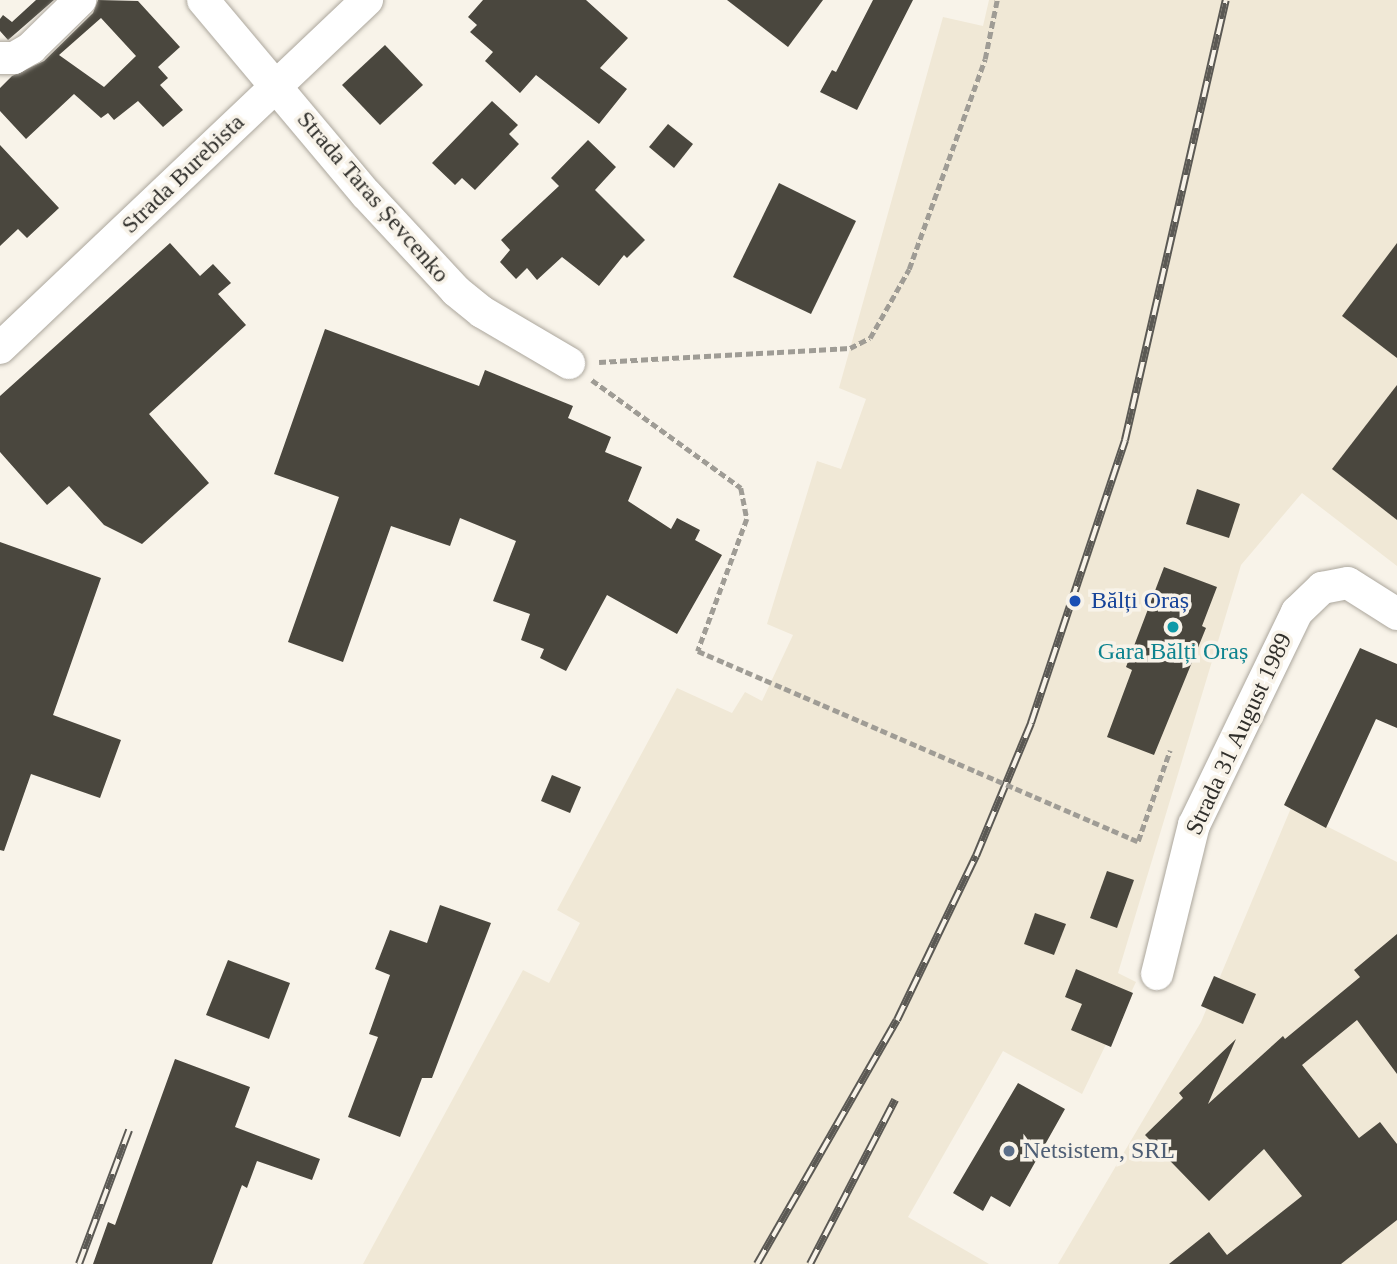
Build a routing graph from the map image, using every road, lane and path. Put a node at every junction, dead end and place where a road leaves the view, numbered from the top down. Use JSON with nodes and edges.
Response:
{"nodes":[{"id":1,"x":80,"y":0,"type":"edge"},
{"id":2,"x":203,"y":0,"type":"edge"},
{"id":3,"x":367,"y":0,"type":"edge"},
{"id":4,"x":997,"y":0,"type":"edge"},
{"id":5,"x":0,"y":58,"type":"edge"},
{"id":6,"x":276,"y":83,"type":"junction"},
{"id":7,"x":0,"y":348,"type":"edge"},
{"id":8,"x":569,"y":363,"type":"junction"},
{"id":9,"x":1397,"y":614,"type":"edge"},
{"id":10,"x":1170,"y":750,"type":"dead end"},
{"id":11,"x":1157,"y":974,"type":"dead end"}],
"edges":[{"from":1,"to":5,"type":"street"},
{"from":2,"to":6,"type":"street","name":"Strada Taras Șevcenko"},
{"from":3,"to":6,"type":"street","name":"Strada Burebista"},
{"from":4,"to":8,"type":"path"},
{"from":6,"to":7,"type":"street","name":"Strada Burebista"},
{"from":6,"to":8,"type":"street","name":"Strada Taras Șevcenko"},
{"from":8,"to":10,"type":"path","bridge":true},
{"from":9,"to":11,"type":"street","name":"Strada 31 August 1989"}]}
